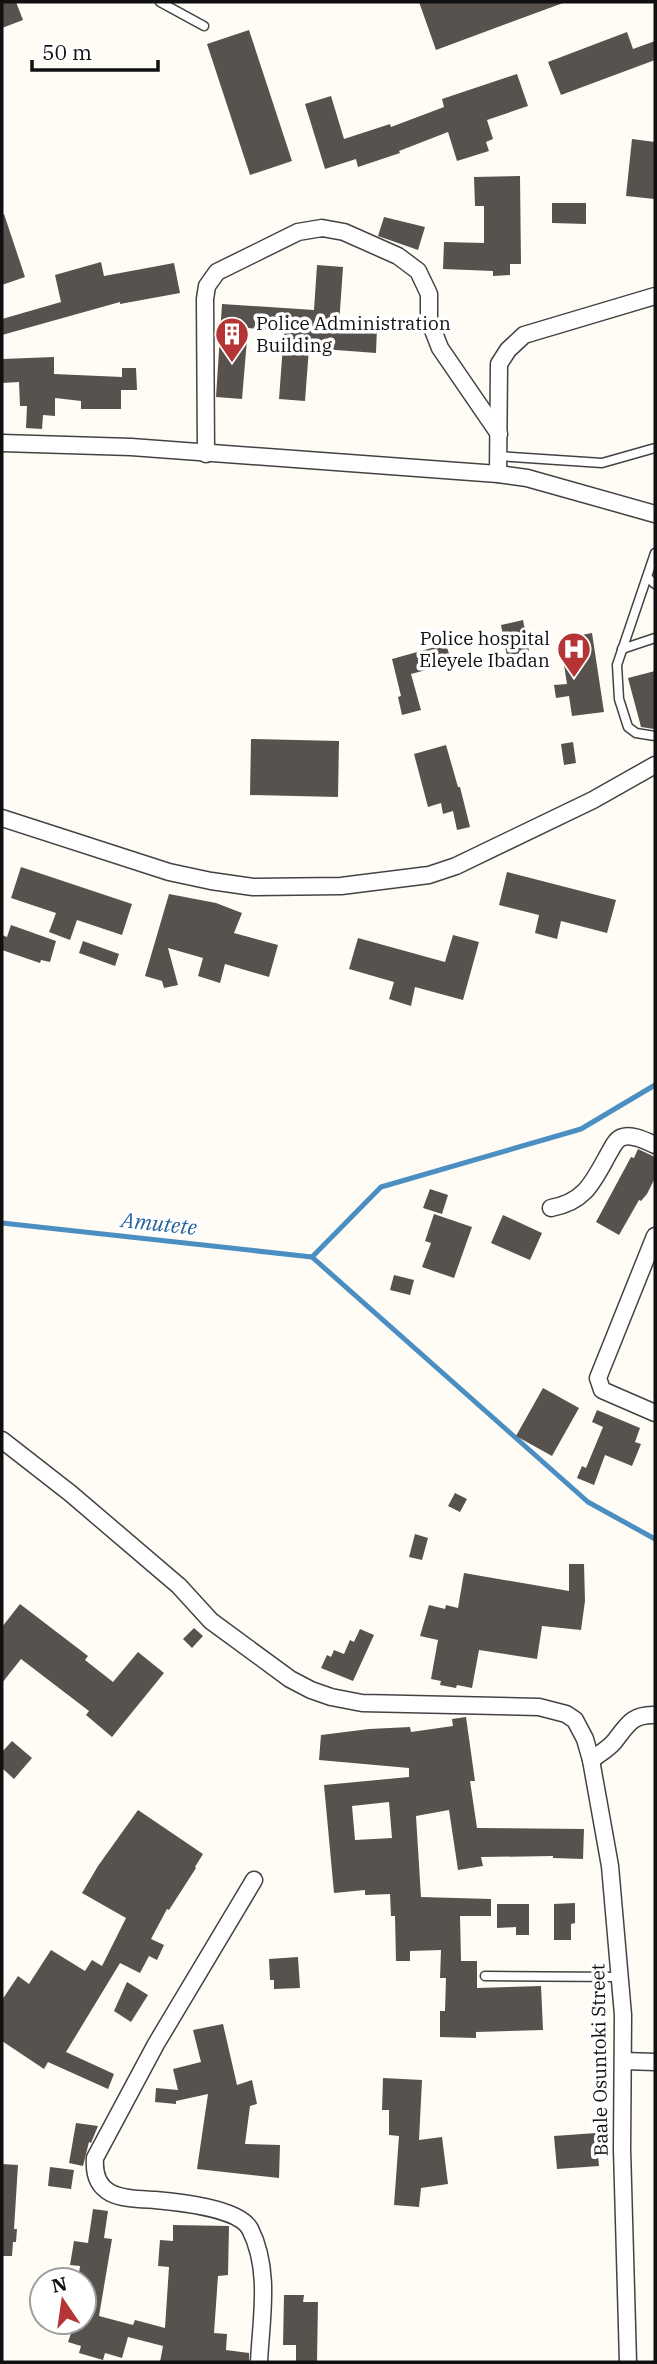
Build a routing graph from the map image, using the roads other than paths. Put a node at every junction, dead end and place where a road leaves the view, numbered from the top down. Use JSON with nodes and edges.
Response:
{"nodes":[{"id":1,"x":160,"y":2,"type":"edge"},
{"id":2,"x":204,"y":26,"type":"dead end"},
{"id":3,"x":655,"y":296,"type":"edge"},
{"id":4,"x":499,"y":434,"type":"junction"},
{"id":5,"x":2,"y":443,"type":"edge"},
{"id":6,"x":655,"y":448,"type":"edge"},
{"id":7,"x":206,"y":454,"type":"junction"},
{"id":8,"x":498,"y":456,"type":"junction"},
{"id":9,"x":498,"y":474,"type":"junction"},
{"id":10,"x":655,"y":514,"type":"edge"},
{"id":11,"x":655,"y":553,"type":"edge"},
{"id":12,"x":647,"y":577,"type":"junction"},
{"id":13,"x":655,"y":584,"type":"edge"},
{"id":14,"x":655,"y":638,"type":"edge"},
{"id":15,"x":622,"y":649,"type":"junction"},
{"id":16,"x":655,"y":736,"type":"edge"},
{"id":17,"x":655,"y":765,"type":"edge"},
{"id":18,"x":2,"y":818,"type":"edge"},
{"id":19,"x":655,"y":1145,"type":"edge"},
{"id":20,"x":551,"y":1208,"type":"dead end"},
{"id":21,"x":655,"y":1236,"type":"edge"},
{"id":22,"x":655,"y":1413,"type":"edge"},
{"id":23,"x":2,"y":1440,"type":"edge"},
{"id":24,"x":655,"y":1715,"type":"edge"},
{"id":25,"x":591,"y":1759,"type":"junction"},
{"id":26,"x":254,"y":1880,"type":"dead end"},
{"id":27,"x":485,"y":1976,"type":"dead end"},
{"id":28,"x":620,"y":1978,"type":"junction"},
{"id":29,"x":624,"y":2060,"type":"junction"},
{"id":30,"x":655,"y":2062,"type":"edge"},
{"id":31,"x":258,"y":2362,"type":"edge"},
{"id":32,"x":628,"y":2362,"type":"edge"}],
"edges":[{"from":1,"to":2,"type":"lane"},
{"from":3,"to":4,"type":"street"},
{"from":4,"to":7,"type":"street"},
{"from":4,"to":8,"type":"street"},
{"from":5,"to":7,"type":"street"},
{"from":6,"to":8,"type":"lane"},
{"from":7,"to":9,"type":"street"},
{"from":8,"to":9,"type":"street"},
{"from":9,"to":10,"type":"street"},
{"from":11,"to":12,"type":"lane"},
{"from":12,"to":13,"type":"lane"},
{"from":12,"to":15,"type":"lane"},
{"from":14,"to":15,"type":"lane"},
{"from":15,"to":16,"type":"lane"},
{"from":17,"to":18,"type":"street"},
{"from":19,"to":20,"type":"street"},
{"from":21,"to":22,"type":"street"},
{"from":23,"to":25,"type":"street","name":"Baale Osuntoki Street"},
{"from":24,"to":25,"type":"street"},
{"from":25,"to":28,"type":"street","name":"Baale Osuntoki Street"},
{"from":26,"to":31,"type":"street"},
{"from":27,"to":28,"type":"lane"},
{"from":28,"to":29,"type":"street","name":"Baale Osuntoki Street"},
{"from":29,"to":30,"type":"street"},
{"from":29,"to":32,"type":"street","name":"Baale Osuntoki Street"}]}
